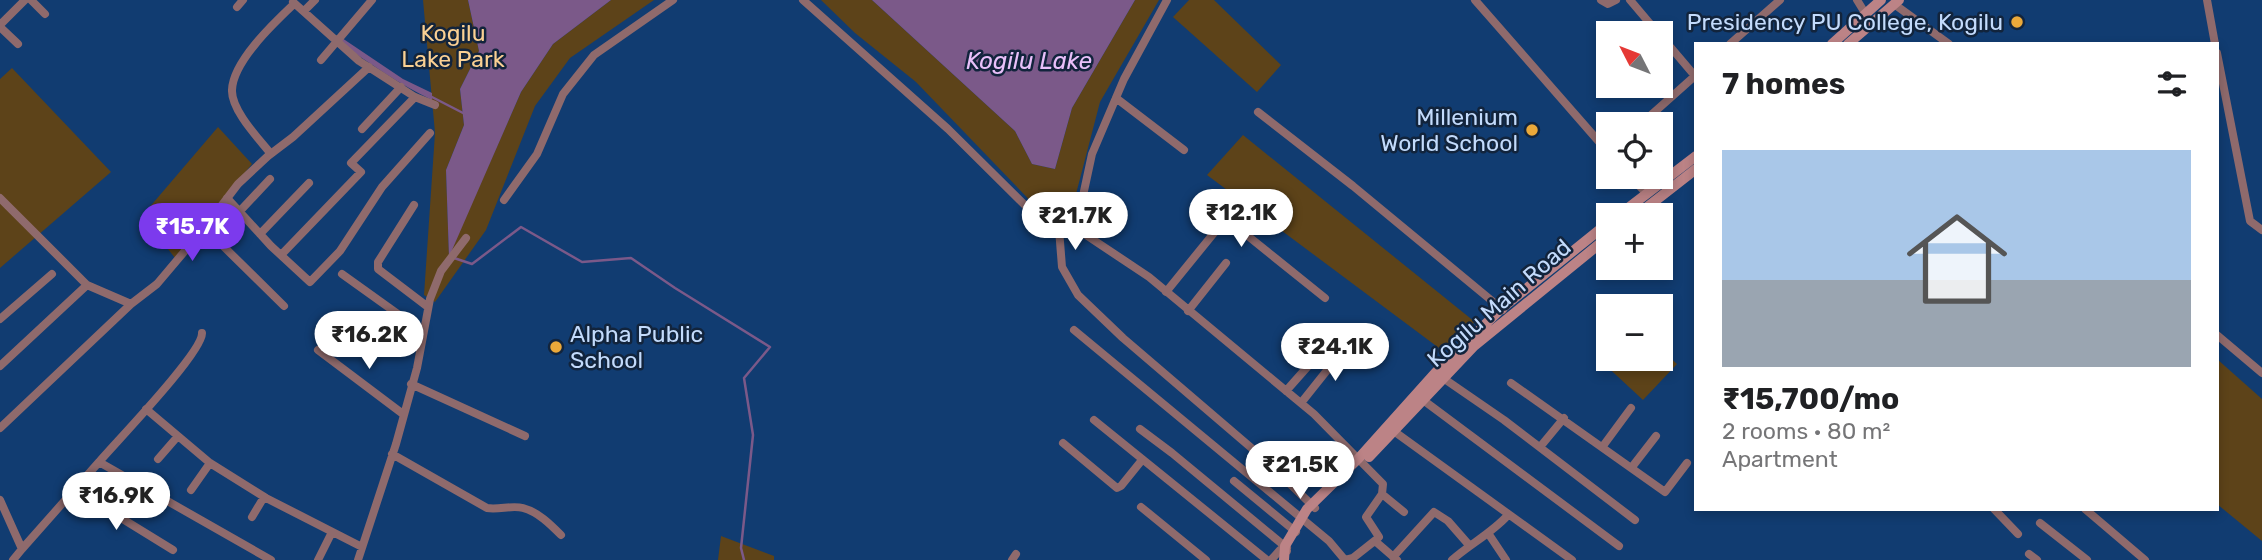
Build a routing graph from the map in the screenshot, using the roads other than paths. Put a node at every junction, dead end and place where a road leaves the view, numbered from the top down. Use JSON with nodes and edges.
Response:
{"nodes":[{"id":1,"x":24,"y":0,"type":"edge"},
{"id":2,"x":31,"y":0,"type":"edge"},
{"id":3,"x":314,"y":0,"type":"edge"},
{"id":4,"x":372,"y":0,"type":"edge"},
{"id":5,"x":673,"y":0,"type":"edge"},
{"id":6,"x":803,"y":0,"type":"edge"},
{"id":7,"x":1167,"y":0,"type":"edge"},
{"id":8,"x":1475,"y":0,"type":"edge"},
{"id":9,"x":1601,"y":0,"type":"edge"},
{"id":10,"x":1616,"y":0,"type":"edge"},
{"id":11,"x":1630,"y":0,"type":"edge"},
{"id":12,"x":1780,"y":0,"type":"edge"},
{"id":13,"x":1857,"y":0,"type":"edge"},
{"id":14,"x":1881,"y":0,"type":"edge"},
{"id":15,"x":2207,"y":0,"type":"edge"},
{"id":16,"x":293,"y":2,"type":"edge"},
{"id":17,"x":1897,"y":2,"type":"edge"},
{"id":18,"x":304,"y":11,"type":"junction"},
{"id":19,"x":1865,"y":13,"type":"junction"},
{"id":20,"x":45,"y":14,"type":"dead end"},
{"id":21,"x":1648,"y":21,"type":"edge"},
{"id":22,"x":0,"y":26,"type":"edge"},
{"id":23,"x":336,"y":41,"type":"junction"},
{"id":24,"x":1732,"y":42,"type":"edge"},
{"id":25,"x":1834,"y":42,"type":"edge"},
{"id":26,"x":1850,"y":42,"type":"edge"},
{"id":27,"x":1947,"y":42,"type":"edge"},
{"id":28,"x":2215,"y":42,"type":"edge"},
{"id":29,"x":18,"y":44,"type":"dead end"},
{"id":30,"x":1673,"y":50,"type":"edge"},
{"id":31,"x":321,"y":60,"type":"dead end"},
{"id":32,"x":2219,"y":63,"type":"edge"},
{"id":33,"x":369,"y":67,"type":"junction"},
{"id":34,"x":1694,"y":74,"type":"edge"},
{"id":35,"x":1694,"y":76,"type":"edge"},
{"id":36,"x":401,"y":87,"type":"junction"},
{"id":37,"x":415,"y":97,"type":"junction"},
{"id":38,"x":1116,"y":98,"type":"junction"},
{"id":39,"x":435,"y":104,"type":"dead end"},
{"id":40,"x":1258,"y":112,"type":"dead end"},
{"id":41,"x":1654,"y":112,"type":"edge"},
{"id":42,"x":362,"y":129,"type":"dead end"},
{"id":43,"x":430,"y":133,"type":"dead end"},
{"id":44,"x":1596,"y":138,"type":"edge"},
{"id":45,"x":1184,"y":150,"type":"dead end"},
{"id":46,"x":271,"y":154,"type":"junction"},
{"id":47,"x":1694,"y":158,"type":"edge"},
{"id":48,"x":1694,"y":171,"type":"edge"},
{"id":49,"x":270,"y":179,"type":"dead end"},
{"id":50,"x":309,"y":183,"type":"dead end"},
{"id":51,"x":1642,"y":189,"type":"edge"},
{"id":52,"x":1647,"y":194,"type":"junction"},
{"id":53,"x":0,"y":198,"type":"edge"},
{"id":54,"x":227,"y":198,"type":"junction"},
{"id":55,"x":504,"y":200,"type":"dead end"},
{"id":56,"x":1635,"y":203,"type":"edge"},
{"id":57,"x":1652,"y":203,"type":"edge"},
{"id":58,"x":414,"y":205,"type":"dead end"},
{"id":59,"x":240,"y":211,"type":"junction"},
{"id":60,"x":206,"y":226,"type":"junction"},
{"id":61,"x":1059,"y":229,"type":"junction"},
{"id":62,"x":2262,"y":230,"type":"edge"},
{"id":63,"x":1080,"y":231,"type":"junction"},
{"id":64,"x":1596,"y":233,"type":"edge"},
{"id":65,"x":260,"y":234,"type":"junction"},
{"id":66,"x":466,"y":238,"type":"dead end"},
{"id":67,"x":1596,"y":247,"type":"edge"},
{"id":68,"x":282,"y":254,"type":"junction"},
{"id":69,"x":1226,"y":263,"type":"dead end"},
{"id":70,"x":52,"y":274,"type":"dead end"},
{"id":71,"x":342,"y":274,"type":"dead end"},
{"id":72,"x":87,"y":285,"type":"junction"},
{"id":73,"x":1166,"y":292,"type":"junction"},
{"id":74,"x":1325,"y":298,"type":"dead end"},
{"id":75,"x":131,"y":304,"type":"junction"},
{"id":76,"x":284,"y":306,"type":"dead end"},
{"id":77,"x":428,"y":307,"type":"junction"},
{"id":78,"x":1501,"y":309,"type":"junction"},
{"id":79,"x":1188,"y":311,"type":"junction"},
{"id":80,"x":1512,"y":315,"type":"junction"},
{"id":81,"x":0,"y":319,"type":"edge"},
{"id":82,"x":1074,"y":330,"type":"dead end"},
{"id":83,"x":423,"y":332,"type":"junction"},
{"id":84,"x":202,"y":333,"type":"dead end"},
{"id":85,"x":2219,"y":337,"type":"edge"},
{"id":86,"x":1348,"y":344,"type":"dead end"},
{"id":87,"x":318,"y":350,"type":"dead end"},
{"id":88,"x":1317,"y":356,"type":"dead end"},
{"id":89,"x":0,"y":366,"type":"edge"},
{"id":90,"x":2262,"y":373,"type":"edge"},
{"id":91,"x":1443,"y":378,"type":"junction"},
{"id":92,"x":1511,"y":383,"type":"dead end"},
{"id":93,"x":411,"y":384,"type":"junction"},
{"id":94,"x":1286,"y":391,"type":"junction"},
{"id":95,"x":1423,"y":400,"type":"junction"},
{"id":96,"x":1301,"y":403,"type":"junction"},
{"id":97,"x":1630,"y":408,"type":"dead end"},
{"id":98,"x":146,"y":409,"type":"junction"},
{"id":99,"x":403,"y":414,"type":"junction"},
{"id":100,"x":1563,"y":418,"type":"junction"},
{"id":101,"x":1094,"y":420,"type":"dead end"},
{"id":102,"x":0,"y":428,"type":"edge"},
{"id":103,"x":1140,"y":429,"type":"dead end"},
{"id":104,"x":1395,"y":432,"type":"junction"},
{"id":105,"x":178,"y":436,"type":"junction"},
{"id":106,"x":525,"y":436,"type":"dead end"},
{"id":107,"x":1656,"y":436,"type":"dead end"},
{"id":108,"x":1063,"y":443,"type":"dead end"},
{"id":109,"x":1602,"y":446,"type":"junction"},
{"id":110,"x":1540,"y":447,"type":"junction"},
{"id":111,"x":392,"y":454,"type":"junction"},
{"id":112,"x":158,"y":459,"type":"dead end"},
{"id":113,"x":1142,"y":460,"type":"junction"},
{"id":114,"x":99,"y":461,"type":"junction"},
{"id":115,"x":1360,"y":461,"type":"junction"},
{"id":116,"x":211,"y":463,"type":"junction"},
{"id":117,"x":1687,"y":463,"type":"dead end"},
{"id":118,"x":1632,"y":467,"type":"junction"},
{"id":119,"x":1234,"y":481,"type":"dead end"},
{"id":120,"x":74,"y":489,"type":"junction"},
{"id":121,"x":191,"y":490,"type":"dead end"},
{"id":122,"x":1382,"y":494,"type":"junction"},
{"id":123,"x":264,"y":497,"type":"junction"},
{"id":124,"x":0,"y":500,"type":"edge"},
{"id":125,"x":1314,"y":506,"type":"junction"},
{"id":126,"x":1141,"y":507,"type":"dead end"},
{"id":127,"x":1996,"y":511,"type":"edge"},
{"id":128,"x":2087,"y":511,"type":"edge"},
{"id":129,"x":1404,"y":512,"type":"dead end"},
{"id":130,"x":6,"y":513,"type":"junction"},
{"id":131,"x":1508,"y":515,"type":"junction"},
{"id":132,"x":252,"y":517,"type":"dead end"},
{"id":133,"x":1303,"y":519,"type":"junction"},
{"id":134,"x":0,"y":520,"type":"edge"},
{"id":135,"x":1635,"y":520,"type":"dead end"},
{"id":136,"x":2040,"y":523,"type":"dead end"},
{"id":137,"x":1294,"y":531,"type":"junction"},
{"id":138,"x":332,"y":532,"type":"junction"},
{"id":139,"x":1488,"y":533,"type":"junction"},
{"id":140,"x":2018,"y":534,"type":"dead end"},
{"id":141,"x":561,"y":535,"type":"dead end"},
{"id":142,"x":1375,"y":541,"type":"junction"},
{"id":143,"x":1469,"y":545,"type":"junction"},
{"id":144,"x":1619,"y":546,"type":"dead end"},
{"id":145,"x":362,"y":547,"type":"junction"},
{"id":146,"x":22,"y":549,"type":"junction"},
{"id":147,"x":173,"y":550,"type":"dead end"},
{"id":148,"x":1285,"y":552,"type":"edge"},
{"id":149,"x":2029,"y":554,"type":"dead end"},
{"id":150,"x":1395,"y":558,"type":"edge"},
{"id":151,"x":13,"y":560,"type":"edge"},
{"id":152,"x":271,"y":560,"type":"edge"},
{"id":153,"x":318,"y":560,"type":"edge"},
{"id":154,"x":358,"y":560,"type":"edge"},
{"id":155,"x":1206,"y":560,"type":"edge"},
{"id":156,"x":1269,"y":560,"type":"edge"},
{"id":157,"x":1452,"y":560,"type":"edge"},
{"id":158,"x":1506,"y":560,"type":"edge"},
{"id":159,"x":1572,"y":560,"type":"edge"},
{"id":160,"x":2037,"y":560,"type":"edge"},
{"id":161,"x":2087,"y":560,"type":"edge"},
{"id":162,"x":2145,"y":560,"type":"edge"}],
"edges":[{"from":1,"to":22,"type":"street"},
{"from":2,"to":20,"type":"street"},
{"from":3,"to":18,"type":"street"},
{"from":4,"to":23,"type":"street"},
{"from":5,"to":55,"type":"street"},
{"from":6,"to":61,"type":"street"},
{"from":7,"to":38,"type":"street"},
{"from":8,"to":44,"type":"street"},
{"from":9,"to":10,"type":"street"},
{"from":11,"to":21,"type":"street"},
{"from":12,"to":24,"type":"street"},
{"from":13,"to":19,"type":"street"},
{"from":14,"to":19,"type":"main road"},
{"from":15,"to":28,"type":"street"},
{"from":16,"to":18,"type":"street"},
{"from":16,"to":46,"type":"street"},
{"from":17,"to":26,"type":"main road"},
{"from":17,"to":27,"type":"street"},
{"from":18,"to":23,"type":"street"},
{"from":19,"to":25,"type":"main road"},
{"from":22,"to":29,"type":"street"},
{"from":23,"to":31,"type":"street"},
{"from":23,"to":33,"type":"street"},
{"from":30,"to":34,"type":"street"},
{"from":32,"to":62,"type":"street"},
{"from":33,"to":36,"type":"street"},
{"from":33,"to":46,"type":"street"},
{"from":35,"to":41,"type":"street"},
{"from":36,"to":37,"type":"street"},
{"from":36,"to":42,"type":"street"},
{"from":37,"to":39,"type":"street"},
{"from":37,"to":68,"type":"street"},
{"from":38,"to":45,"type":"street"},
{"from":38,"to":63,"type":"street"},
{"from":40,"to":78,"type":"street"},
{"from":43,"to":68,"type":"street"},
{"from":46,"to":54,"type":"street"},
{"from":47,"to":52,"type":"main road"},
{"from":48,"to":57,"type":"main road"},
{"from":49,"to":59,"type":"street"},
{"from":50,"to":65,"type":"street"},
{"from":51,"to":52,"type":"street"},
{"from":52,"to":56,"type":"main road"},
{"from":53,"to":72,"type":"street"},
{"from":54,"to":59,"type":"street"},
{"from":54,"to":60,"type":"street"},
{"from":58,"to":77,"type":"street"},
{"from":59,"to":65,"type":"street"},
{"from":60,"to":75,"type":"street"},
{"from":60,"to":76,"type":"street"},
{"from":61,"to":63,"type":"street"},
{"from":61,"to":125,"type":"street"},
{"from":63,"to":73,"type":"street"},
{"from":64,"to":78,"type":"main road","name":"Kogilu Main Road"},
{"from":65,"to":68,"type":"street"},
{"from":66,"to":77,"type":"street"},
{"from":67,"to":80,"type":"main road","name":"Kogilu Main Road"},
{"from":69,"to":79,"type":"street"},
{"from":70,"to":81,"type":"street"},
{"from":71,"to":83,"type":"street"},
{"from":72,"to":75,"type":"street"},
{"from":72,"to":89,"type":"street"},
{"from":73,"to":74,"type":"street"},
{"from":73,"to":79,"type":"street"},
{"from":75,"to":102,"type":"street"},
{"from":77,"to":83,"type":"street"},
{"from":78,"to":80,"type":"street"},
{"from":78,"to":115,"type":"main road","name":"Kogilu Main Road"},
{"from":79,"to":94,"type":"street"},
{"from":80,"to":91,"type":"main road","name":"Kogilu Main Road"},
{"from":82,"to":133,"type":"street"},
{"from":83,"to":93,"type":"street"},
{"from":84,"to":98,"type":"street"},
{"from":85,"to":90,"type":"street"},
{"from":86,"to":96,"type":"street"},
{"from":87,"to":99,"type":"street"},
{"from":88,"to":94,"type":"street"},
{"from":91,"to":95,"type":"main road","name":"Kogilu Main Road"},
{"from":91,"to":110,"type":"street"},
{"from":92,"to":100,"type":"street"},
{"from":93,"to":99,"type":"street"},
{"from":93,"to":106,"type":"street"},
{"from":94,"to":96,"type":"street"},
{"from":95,"to":104,"type":"main road","name":"Kogilu Main Road"},
{"from":95,"to":144,"type":"street"},
{"from":96,"to":115,"type":"street"},
{"from":97,"to":109,"type":"street"},
{"from":98,"to":105,"type":"street"},
{"from":98,"to":114,"type":"street"},
{"from":99,"to":111,"type":"street"},
{"from":100,"to":109,"type":"street"},
{"from":100,"to":110,"type":"street"},
{"from":101,"to":113,"type":"street"},
{"from":103,"to":148,"type":"street"},
{"from":104,"to":115,"type":"main road","name":"Kogilu Main Road"},
{"from":104,"to":131,"type":"street"},
{"from":105,"to":112,"type":"street"},
{"from":105,"to":116,"type":"street"},
{"from":107,"to":118,"type":"street"},
{"from":108,"to":113,"type":"street"},
{"from":109,"to":118,"type":"street"},
{"from":110,"to":135,"type":"street"},
{"from":111,"to":141,"type":"street"},
{"from":111,"to":145,"type":"street"},
{"from":113,"to":156,"type":"street"},
{"from":114,"to":120,"type":"street"},
{"from":114,"to":152,"type":"street"},
{"from":115,"to":122,"type":"street"},
{"from":115,"to":125,"type":"main road","name":"Kogilu Main Road"},
{"from":116,"to":121,"type":"street"},
{"from":116,"to":123,"type":"street"},
{"from":117,"to":118,"type":"street"},
{"from":119,"to":137,"type":"street"},
{"from":120,"to":146,"type":"street"},
{"from":120,"to":147,"type":"street"},
{"from":122,"to":129,"type":"street"},
{"from":122,"to":142,"type":"street"},
{"from":123,"to":132,"type":"street"},
{"from":123,"to":138,"type":"street"},
{"from":124,"to":130,"type":"street"},
{"from":125,"to":133,"type":"main road","name":"Kogilu Main Road"},
{"from":126,"to":155,"type":"street"},
{"from":127,"to":140,"type":"street"},
{"from":128,"to":162,"type":"street"},
{"from":130,"to":134,"type":"street"},
{"from":130,"to":146,"type":"street"},
{"from":131,"to":139,"type":"street"},
{"from":131,"to":159,"type":"street"},
{"from":133,"to":137,"type":"main road","name":"Kogilu Main Road"},
{"from":133,"to":142,"type":"street"},
{"from":136,"to":161,"type":"street"},
{"from":137,"to":148,"type":"main road","name":"Kogilu Main Road"},
{"from":138,"to":145,"type":"street"},
{"from":138,"to":153,"type":"street"},
{"from":139,"to":143,"type":"street"},
{"from":139,"to":158,"type":"street"},
{"from":142,"to":150,"type":"street"},
{"from":143,"to":150,"type":"street"},
{"from":143,"to":157,"type":"street"},
{"from":145,"to":154,"type":"street"},
{"from":146,"to":151,"type":"street"},
{"from":148,"to":156,"type":"street"},
{"from":149,"to":160,"type":"street"}]}
